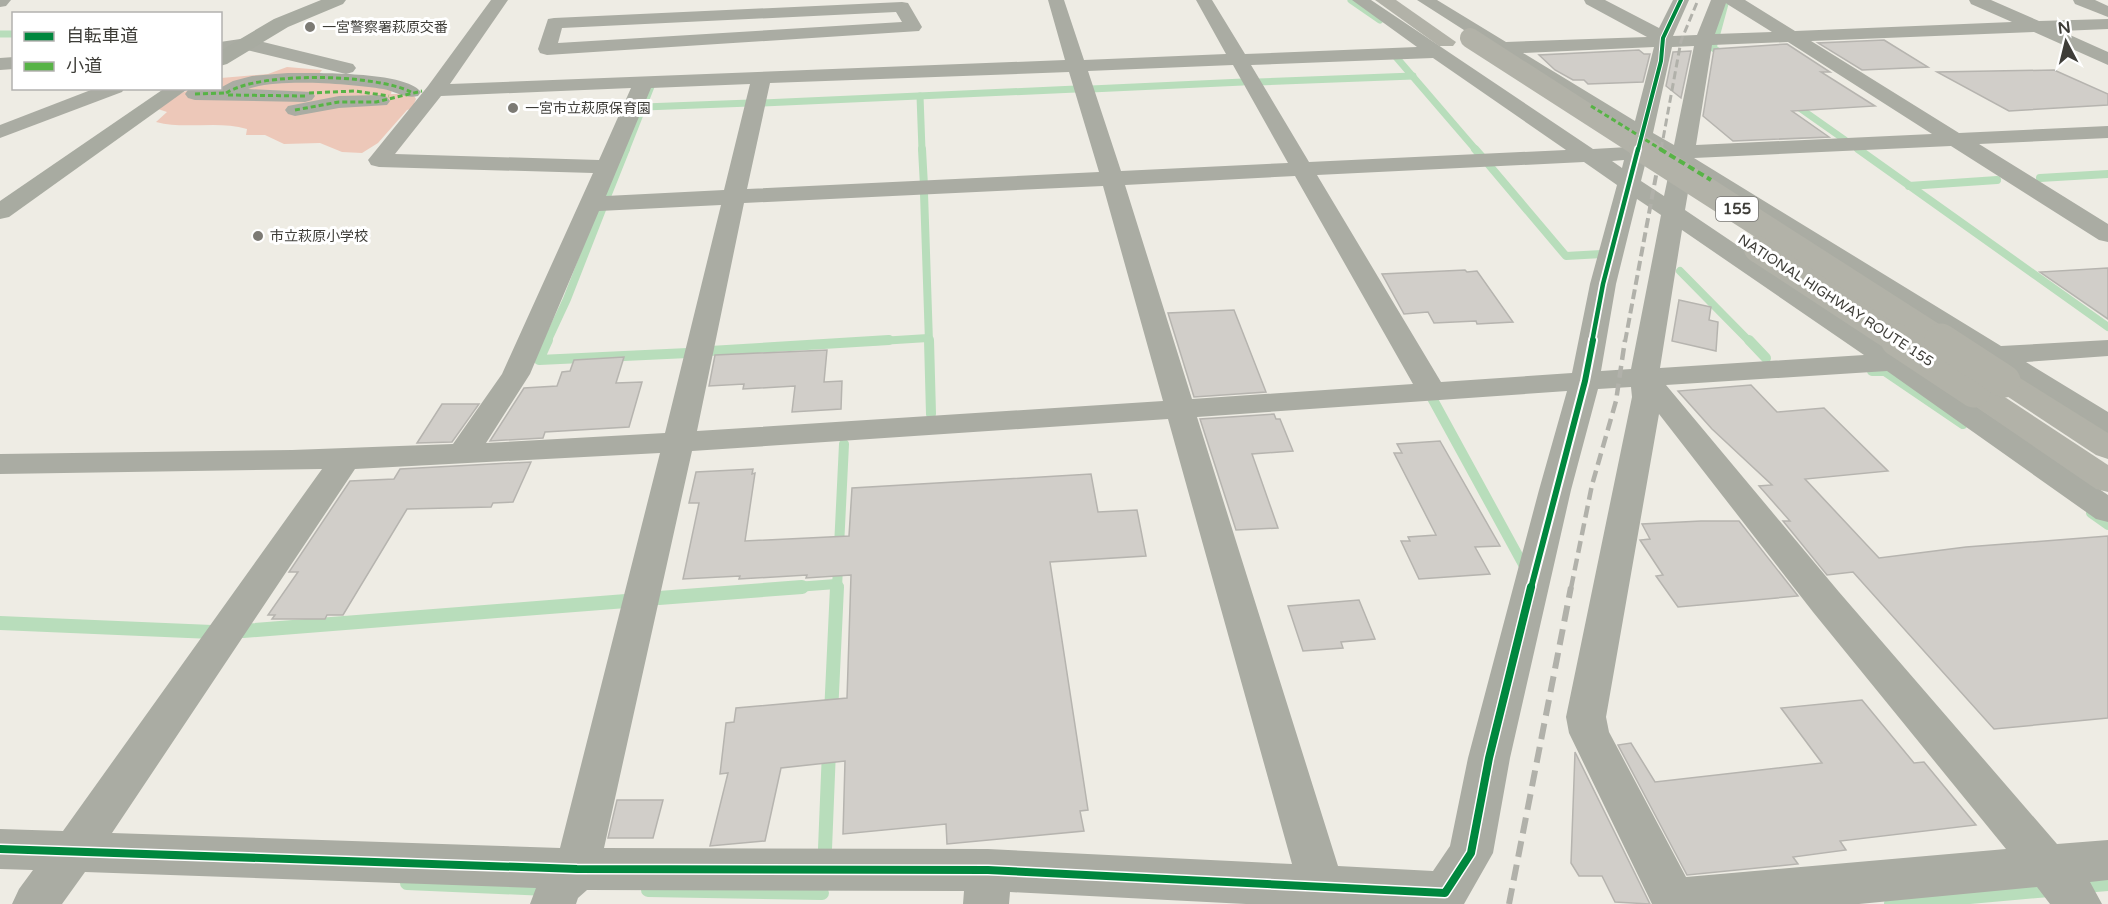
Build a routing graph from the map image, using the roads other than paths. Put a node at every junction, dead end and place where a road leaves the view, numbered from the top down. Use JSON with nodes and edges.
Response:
{"nodes":[{"id":1,"x":337,"y":0,"type":"edge"},
{"id":2,"x":500,"y":0,"type":"edge"},
{"id":3,"x":1056,"y":0,"type":"edge"},
{"id":4,"x":1204,"y":0,"type":"edge"},
{"id":5,"x":1360,"y":0,"type":"edge"},
{"id":6,"x":1384,"y":0,"type":"edge"},
{"id":7,"x":1409,"y":0,"type":"edge"},
{"id":8,"x":1425,"y":0,"type":"edge"},
{"id":9,"x":1592,"y":0,"type":"edge"},
{"id":10,"x":1680,"y":0,"type":"edge"},
{"id":11,"x":1719,"y":0,"type":"edge"},
{"id":12,"x":1733,"y":0,"type":"edge"},
{"id":13,"x":1977,"y":0,"type":"edge"},
{"id":14,"x":2081,"y":0,"type":"edge"},
{"id":15,"x":730,"y":8,"type":"edge"},
{"id":16,"x":2108,"y":12,"type":"edge"},
{"id":17,"x":2108,"y":24,"type":"edge"},
{"id":18,"x":2036,"y":27,"type":"junction"},
{"id":19,"x":244,"y":35,"type":"junction"},
{"id":20,"x":1791,"y":36,"type":"junction"},
{"id":21,"x":723,"y":39,"type":"junction"},
{"id":22,"x":1664,"y":40,"type":"junction"},
{"id":23,"x":1704,"y":40,"type":"junction"},
{"id":24,"x":1450,"y":44,"type":"junction"},
{"id":25,"x":222,"y":47,"type":"edge"},
{"id":26,"x":1503,"y":48,"type":"junction"},
{"id":27,"x":222,"y":58,"type":"edge"},
{"id":28,"x":1238,"y":59,"type":"junction"},
{"id":29,"x":2108,"y":59,"type":"edge"},
{"id":30,"x":1077,"y":65,"type":"junction"},
{"id":31,"x":761,"y":78,"type":"junction"},
{"id":32,"x":711,"y":79,"type":"junction"},
{"id":33,"x":324,"y":80,"type":"junction"},
{"id":34,"x":644,"y":82,"type":"junction"},
{"id":35,"x":110,"y":90,"type":"edge"},
{"id":36,"x":187,"y":91,"type":"edge"},
{"id":37,"x":421,"y":91,"type":"junction"},
{"id":38,"x":226,"y":93,"type":"junction"},
{"id":39,"x":299,"y":104,"type":"junction"},
{"id":40,"x":0,"y":132,"type":"edge"},
{"id":41,"x":2108,"y":132,"type":"edge"},
{"id":42,"x":1955,"y":139,"type":"junction"},
{"id":43,"x":1590,"y":155,"type":"junction"},
{"id":44,"x":1682,"y":155,"type":"junction"},
{"id":45,"x":1635,"y":156,"type":"junction"},
{"id":46,"x":607,"y":167,"type":"junction"},
{"id":47,"x":1302,"y":170,"type":"junction"},
{"id":48,"x":1112,"y":179,"type":"junction"},
{"id":49,"x":734,"y":198,"type":"junction"},
{"id":50,"x":590,"y":204,"type":"junction"},
{"id":51,"x":0,"y":212,"type":"edge"},
{"id":52,"x":1673,"y":212,"type":"junction"},
{"id":53,"x":2108,"y":235,"type":"edge"},
{"id":54,"x":2108,"y":348,"type":"edge"},
{"id":55,"x":1893,"y":362,"type":"junction"},
{"id":56,"x":2000,"y":368,"type":"junction"},
{"id":57,"x":1644,"y":376,"type":"junction"},
{"id":58,"x":1585,"y":381,"type":"junction"},
{"id":59,"x":1431,"y":390,"type":"junction"},
{"id":60,"x":1178,"y":409,"type":"junction"},
{"id":61,"x":2108,"y":425,"type":"edge"},
{"id":62,"x":680,"y":441,"type":"junction"},
{"id":63,"x":2108,"y":448,"type":"edge"},
{"id":64,"x":463,"y":454,"type":"junction"},
{"id":65,"x":347,"y":457,"type":"junction"},
{"id":66,"x":0,"y":464,"type":"edge"},
{"id":67,"x":2108,"y":481,"type":"edge"},
{"id":68,"x":2108,"y":511,"type":"edge"},
{"id":69,"x":0,"y":849,"type":"edge"},
{"id":70,"x":75,"y":850,"type":"junction"},
{"id":71,"x":2108,"y":860,"type":"edge"},
{"id":72,"x":2048,"y":866,"type":"junction"},
{"id":73,"x":1321,"y":886,"type":"junction"},
{"id":74,"x":565,"y":887,"type":"edge"},
{"id":75,"x":987,"y":887,"type":"edge"},
{"id":76,"x":1377,"y":896,"type":"edge"},
{"id":77,"x":34,"y":904,"type":"edge"},
{"id":78,"x":2079,"y":904,"type":"edge"}],
"edges":[{"from":1,"to":19,"type":"main road"},
{"from":2,"to":37,"type":"street"},
{"from":3,"to":30,"type":"street"},
{"from":4,"to":28,"type":"street"},
{"from":5,"to":24,"type":"street"},
{"from":6,"to":24,"type":"highway","name":"NATIONAL HIGHWAY ROUTE 155","number":"155"},
{"from":7,"to":24,"type":"highway","name":"NATIONAL HIGHWAY ROUTE 155","number":"155"},
{"from":8,"to":26,"type":"street"},
{"from":9,"to":22,"type":"street"},
{"from":10,"to":22,"type":"street"},
{"from":11,"to":23,"type":"street"},
{"from":12,"to":20,"type":"street"},
{"from":13,"to":18,"type":"street"},
{"from":14,"to":16,"type":"street"},
{"from":15,"to":21,"type":"street"},
{"from":15,"to":21,"type":"street"},
{"from":15,"to":21,"type":"street"},
{"from":17,"to":18,"type":"street"},
{"from":18,"to":20,"type":"street"},
{"from":18,"to":29,"type":"street"},
{"from":19,"to":25,"type":"street"},
{"from":19,"to":27,"type":"main road"},
{"from":19,"to":37,"type":"street"},
{"from":20,"to":23,"type":"street"},
{"from":20,"to":42,"type":"street"},
{"from":21,"to":32,"type":"street"},
{"from":22,"to":23,"type":"street"},
{"from":22,"to":26,"type":"street"},
{"from":22,"to":45,"type":"street"},
{"from":23,"to":44,"type":"street"},
{"from":24,"to":28,"type":"street"},
{"from":24,"to":43,"type":"street"},
{"from":24,"to":56,"type":"highway","name":"NATIONAL HIGHWAY ROUTE 155","number":"155","bridge":true},
{"from":24,"to":67,"type":"highway","name":"NATIONAL HIGHWAY ROUTE 155","number":"155","bridge":true},
{"from":26,"to":45,"type":"street"},
{"from":28,"to":30,"type":"street"},
{"from":28,"to":47,"type":"street"},
{"from":30,"to":31,"type":"street"},
{"from":30,"to":48,"type":"street"},
{"from":31,"to":32,"type":"street"},
{"from":31,"to":49,"type":"street"},
{"from":32,"to":34,"type":"street"},
{"from":33,"to":37,"type":"street"},
{"from":33,"to":38,"type":"street"},
{"from":33,"to":39,"type":"street"},
{"from":34,"to":37,"type":"street"},
{"from":34,"to":46,"type":"street"},
{"from":35,"to":40,"type":"street"},
{"from":36,"to":38,"type":"street"},
{"from":36,"to":51,"type":"main road"},
{"from":37,"to":39,"type":"street"},
{"from":37,"to":46,"type":"street"},
{"from":38,"to":39,"type":"street"},
{"from":41,"to":42,"type":"street"},
{"from":42,"to":44,"type":"street"},
{"from":42,"to":53,"type":"street"},
{"from":43,"to":45,"type":"street"},
{"from":43,"to":47,"type":"street"},
{"from":44,"to":45,"type":"street"},
{"from":44,"to":52,"type":"street"},
{"from":44,"to":56,"type":"street"},
{"from":45,"to":52,"type":"street"},
{"from":45,"to":58,"type":"street"},
{"from":46,"to":50,"type":"street"},
{"from":47,"to":48,"type":"street"},
{"from":47,"to":59,"type":"street"},
{"from":48,"to":49,"type":"street"},
{"from":48,"to":60,"type":"street"},
{"from":49,"to":50,"type":"street"},
{"from":49,"to":62,"type":"street"},
{"from":50,"to":64,"type":"street"},
{"from":52,"to":55,"type":"street"},
{"from":52,"to":57,"type":"street"},
{"from":54,"to":56,"type":"street"},
{"from":55,"to":57,"type":"street"},
{"from":55,"to":68,"type":"street"},
{"from":56,"to":61,"type":"street"},
{"from":56,"to":63,"type":"highway","name":"NATIONAL HIGHWAY ROUTE 155","number":"155"},
{"from":57,"to":58,"type":"street"},
{"from":57,"to":72,"type":"street"},
{"from":57,"to":72,"type":"street"},
{"from":58,"to":59,"type":"street"},
{"from":58,"to":76,"type":"street"},
{"from":59,"to":60,"type":"street"},
{"from":60,"to":62,"type":"street"},
{"from":60,"to":73,"type":"street"},
{"from":62,"to":64,"type":"street"},
{"from":62,"to":74,"type":"street"},
{"from":64,"to":65,"type":"street"},
{"from":65,"to":66,"type":"street"},
{"from":65,"to":70,"type":"street"},
{"from":69,"to":70,"type":"street"},
{"from":70,"to":74,"type":"street"},
{"from":70,"to":77,"type":"street"},
{"from":71,"to":72,"type":"street"},
{"from":72,"to":78,"type":"street"},
{"from":73,"to":75,"type":"street"},
{"from":73,"to":76,"type":"street"},
{"from":74,"to":75,"type":"street"}]}
